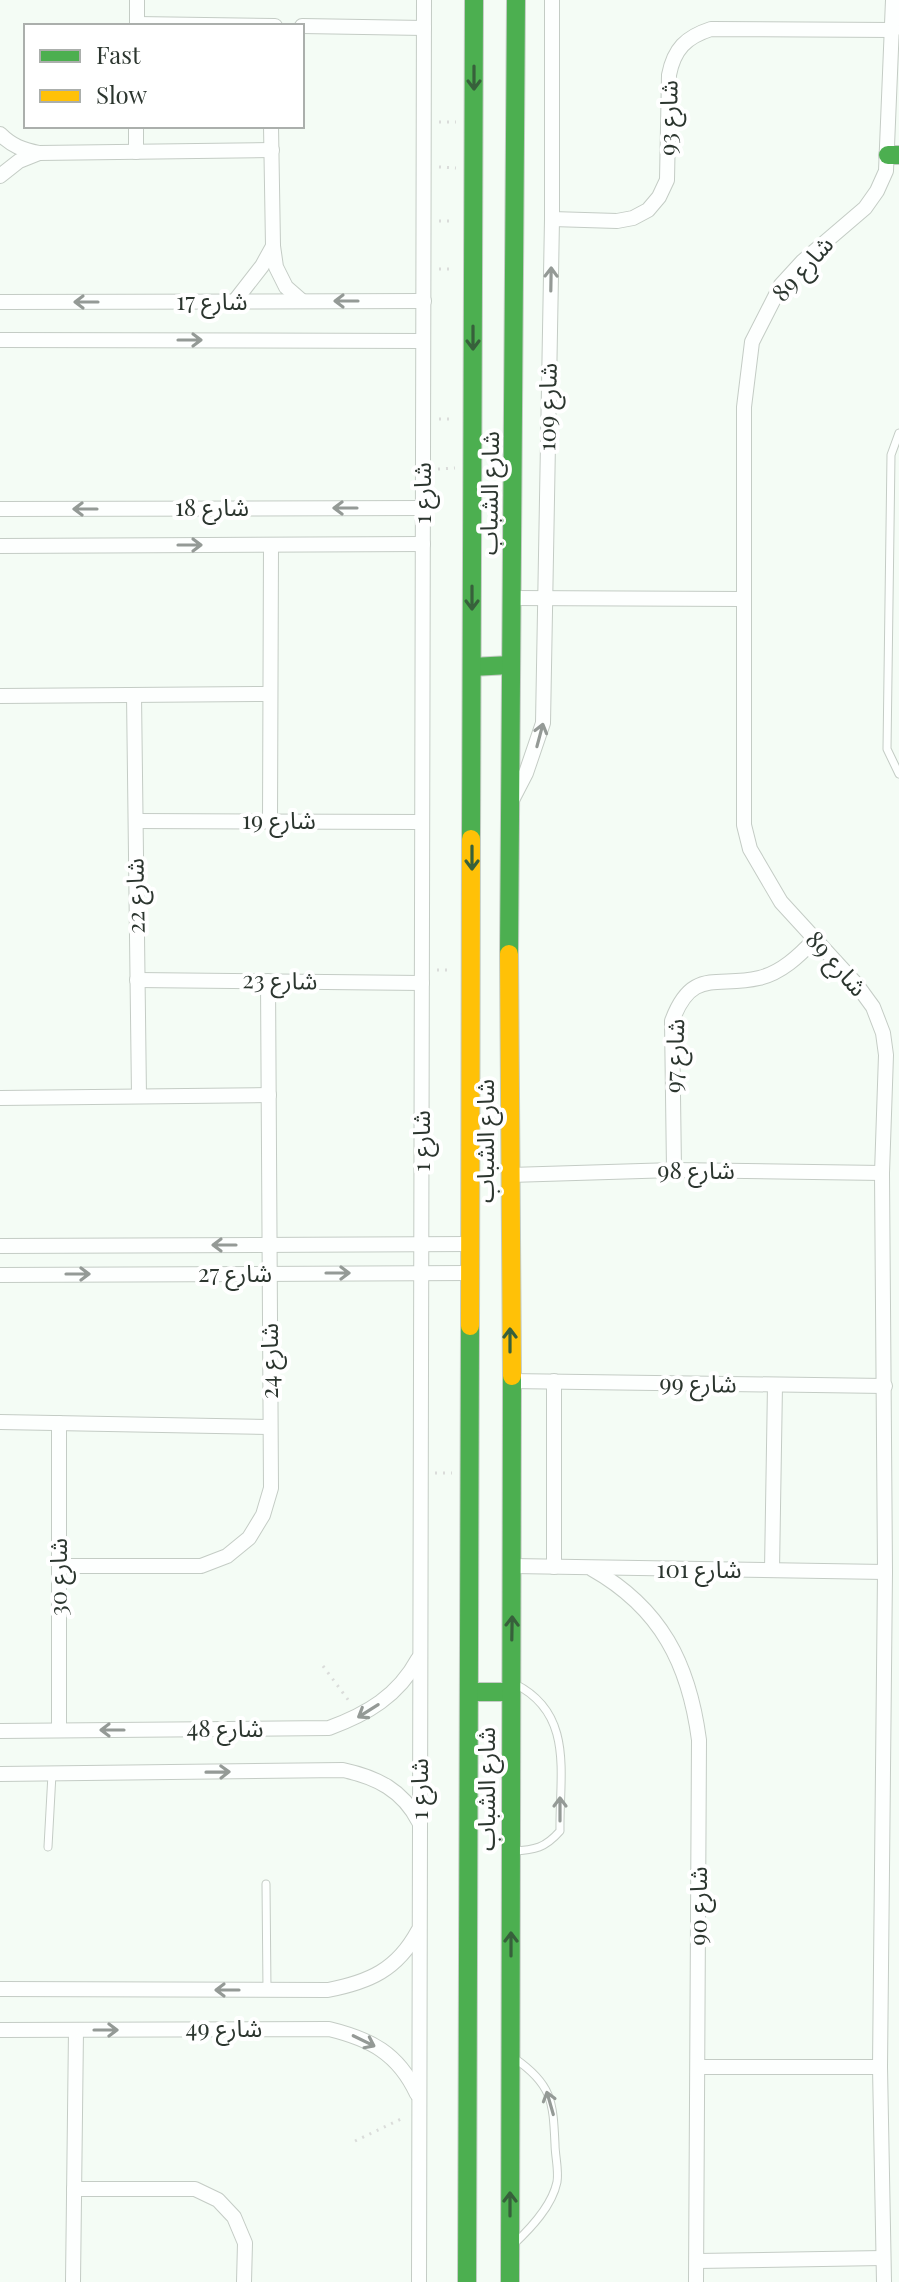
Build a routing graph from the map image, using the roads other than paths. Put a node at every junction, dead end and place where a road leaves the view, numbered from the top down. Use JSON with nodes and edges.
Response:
{"nodes":[{"id":1,"x":137,"y":0,"type":"edge"},
{"id":2,"x":424,"y":0,"type":"edge"},
{"id":3,"x":474,"y":0,"type":"edge"},
{"id":4,"x":516,"y":0,"type":"edge"},
{"id":5,"x":552,"y":0,"type":"edge"},
{"id":6,"x":893,"y":0,"type":"edge"},
{"id":7,"x":137,"y":24,"type":"edge"},
{"id":8,"x":304,"y":26,"type":"edge"},
{"id":9,"x":424,"y":28,"type":"junction"},
{"id":10,"x":893,"y":30,"type":"junction"},
{"id":11,"x":136,"y":128,"type":"edge"},
{"id":12,"x":271,"y":128,"type":"edge"},
{"id":13,"x":0,"y":134,"type":"edge"},
{"id":14,"x":272,"y":150,"type":"junction"},
{"id":15,"x":136,"y":152,"type":"junction"},
{"id":16,"x":39,"y":153,"type":"junction"},
{"id":17,"x":894,"y":155,"type":"edge"},
{"id":18,"x":0,"y":176,"type":"edge"},
{"id":19,"x":552,"y":219,"type":"junction"},
{"id":20,"x":273,"y":246,"type":"junction"},
{"id":21,"x":302,"y":301,"type":"junction"},
{"id":22,"x":424,"y":301,"type":"junction"},
{"id":23,"x":0,"y":302,"type":"edge"},
{"id":24,"x":234,"y":302,"type":"junction"},
{"id":25,"x":0,"y":340,"type":"edge"},
{"id":26,"x":423,"y":341,"type":"junction"},
{"id":27,"x":899,"y":433,"type":"edge"},
{"id":28,"x":423,"y":508,"type":"junction"},
{"id":29,"x":0,"y":509,"type":"edge"},
{"id":30,"x":423,"y":544,"type":"junction"},
{"id":31,"x":271,"y":545,"type":"junction"},
{"id":32,"x":0,"y":546,"type":"edge"},
{"id":33,"x":512,"y":598,"type":"junction"},
{"id":34,"x":545,"y":598,"type":"junction"},
{"id":35,"x":742,"y":599,"type":"junction"},
{"id":36,"x":510,"y":665,"type":"junction"},
{"id":37,"x":472,"y":667,"type":"junction"},
{"id":38,"x":270,"y":694,"type":"junction"},
{"id":39,"x":134,"y":695,"type":"junction"},
{"id":40,"x":0,"y":696,"type":"edge"},
{"id":41,"x":899,"y":774,"type":"edge"},
{"id":42,"x":509,"y":806,"type":"junction"},
{"id":43,"x":136,"y":821,"type":"junction"},
{"id":44,"x":270,"y":821,"type":"junction"},
{"id":45,"x":422,"y":822,"type":"junction"},
{"id":46,"x":814,"y":940,"type":"junction"},
{"id":47,"x":137,"y":980,"type":"junction"},
{"id":48,"x":268,"y":981,"type":"junction"},
{"id":49,"x":422,"y":983,"type":"junction"},
{"id":50,"x":269,"y":1095,"type":"junction"},
{"id":51,"x":139,"y":1096,"type":"junction"},
{"id":52,"x":0,"y":1098,"type":"edge"},
{"id":53,"x":674,"y":1170,"type":"junction"},
{"id":54,"x":882,"y":1173,"type":"junction"},
{"id":55,"x":510,"y":1175,"type":"junction"},
{"id":56,"x":270,"y":1244,"type":"junction"},
{"id":57,"x":421,"y":1244,"type":"junction"},
{"id":58,"x":470,"y":1244,"type":"junction"},
{"id":59,"x":0,"y":1246,"type":"edge"},
{"id":60,"x":421,"y":1273,"type":"junction"},
{"id":61,"x":470,"y":1273,"type":"junction"},
{"id":62,"x":270,"y":1274,"type":"junction"},
{"id":63,"x":0,"y":1275,"type":"edge"},
{"id":64,"x":510,"y":1381,"type":"junction"},
{"id":65,"x":554,"y":1381,"type":"junction"},
{"id":66,"x":775,"y":1385,"type":"junction"},
{"id":67,"x":885,"y":1386,"type":"junction"},
{"id":68,"x":0,"y":1422,"type":"edge"},
{"id":69,"x":59,"y":1423,"type":"junction"},
{"id":70,"x":270,"y":1427,"type":"junction"},
{"id":71,"x":59,"y":1566,"type":"junction"},
{"id":72,"x":513,"y":1566,"type":"junction"},
{"id":73,"x":554,"y":1567,"type":"junction"},
{"id":74,"x":592,"y":1569,"type":"junction"},
{"id":75,"x":772,"y":1570,"type":"junction"},
{"id":76,"x":885,"y":1572,"type":"junction"},
{"id":77,"x":421,"y":1656,"type":"junction"},
{"id":78,"x":511,"y":1687,"type":"junction"},
{"id":79,"x":469,"y":1692,"type":"junction"},
{"id":80,"x":59,"y":1730,"type":"junction"},
{"id":81,"x":0,"y":1731,"type":"edge"},
{"id":82,"x":0,"y":1774,"type":"edge"},
{"id":83,"x":52,"y":1774,"type":"junction"},
{"id":84,"x":420,"y":1823,"type":"junction"},
{"id":85,"x":48,"y":1847,"type":"dead end"},
{"id":86,"x":511,"y":1851,"type":"junction"},
{"id":87,"x":266,"y":1884,"type":"dead end"},
{"id":88,"x":420,"y":1927,"type":"junction"},
{"id":89,"x":0,"y":1989,"type":"edge"},
{"id":90,"x":267,"y":1990,"type":"junction"},
{"id":91,"x":0,"y":2030,"type":"edge"},
{"id":92,"x":76,"y":2030,"type":"junction"},
{"id":93,"x":510,"y":2056,"type":"junction"},
{"id":94,"x":698,"y":2067,"type":"junction"},
{"id":95,"x":880,"y":2067,"type":"junction"},
{"id":96,"x":419,"y":2104,"type":"junction"},
{"id":97,"x":74,"y":2189,"type":"junction"},
{"id":98,"x":510,"y":2248,"type":"junction"},
{"id":99,"x":883,"y":2258,"type":"junction"},
{"id":100,"x":697,"y":2261,"type":"junction"},
{"id":101,"x":73,"y":2282,"type":"edge"},
{"id":102,"x":244,"y":2282,"type":"edge"},
{"id":103,"x":419,"y":2282,"type":"edge"},
{"id":104,"x":467,"y":2282,"type":"edge"},
{"id":105,"x":510,"y":2282,"type":"edge"},
{"id":106,"x":696,"y":2282,"type":"edge"},
{"id":107,"x":884,"y":2282,"type":"edge"}],
"edges":[{"from":1,"to":7,"type":"street"},
{"from":2,"to":9,"type":"street","name":"شارع 1"},
{"from":3,"to":37,"type":"street","name":"شارع الشباب","one_way":true},
{"from":4,"to":33,"type":"street","name":"شارع الشباب"},
{"from":5,"to":19,"type":"street","name":"شارع 109"},
{"from":6,"to":10,"type":"street","name":"شارع 89"},
{"from":8,"to":9,"type":"street"},
{"from":9,"to":22,"type":"street","name":"شارع 1"},
{"from":10,"to":17,"type":"street","name":"شارع 89"},
{"from":10,"to":19,"type":"street","name":"شارع 93"},
{"from":11,"to":15,"type":"street"},
{"from":12,"to":14,"type":"street"},
{"from":13,"to":16,"type":"street"},
{"from":14,"to":15,"type":"street"},
{"from":14,"to":20,"type":"street"},
{"from":15,"to":16,"type":"street"},
{"from":16,"to":18,"type":"street"},
{"from":17,"to":35,"type":"street","name":"شارع 89"},
{"from":34,"to":19,"type":"street","name":"شارع 109","one_way":true},
{"from":20,"to":21,"type":"street"},
{"from":20,"to":24,"type":"street"},
{"from":22,"to":21,"type":"street","name":"شارع 17","one_way":true},
{"from":21,"to":24,"type":"street","name":"شارع 17"},
{"from":22,"to":26,"type":"street","name":"شارع 1"},
{"from":24,"to":23,"type":"street","name":"شارع 17","one_way":true},
{"from":25,"to":26,"type":"street","name":"شارع 17","one_way":true},
{"from":26,"to":28,"type":"street","name":"شارع 1"},
{"from":27,"to":41,"type":"lane"},
{"from":28,"to":29,"type":"street","name":"شارع 18","one_way":true},
{"from":28,"to":30,"type":"street","name":"شارع 1"},
{"from":30,"to":31,"type":"street","name":"شارع 18"},
{"from":30,"to":45,"type":"street","name":"شارع 1"},
{"from":32,"to":31,"type":"street","name":"شارع 18","one_way":true},
{"from":31,"to":38,"type":"street"},
{"from":33,"to":34,"type":"street"},
{"from":33,"to":36,"type":"street","name":"شارع الشباب"},
{"from":34,"to":35,"type":"street"},
{"from":42,"to":34,"type":"street","name":"شارع 109","one_way":true},
{"from":35,"to":46,"type":"street","name":"شارع 89"},
{"from":36,"to":37,"type":"street"},
{"from":36,"to":42,"type":"street","name":"شارع الشباب"},
{"from":37,"to":58,"type":"street","name":"شارع الشباب","one_way":true},
{"from":38,"to":39,"type":"street"},
{"from":38,"to":44,"type":"street"},
{"from":39,"to":40,"type":"street"},
{"from":39,"to":43,"type":"street","name":"شارع 22"},
{"from":42,"to":55,"type":"street","name":"شارع الشباب"},
{"from":43,"to":44,"type":"street","name":"شارع 19"},
{"from":43,"to":47,"type":"street","name":"شارع 22"},
{"from":44,"to":45,"type":"street","name":"شارع 19"},
{"from":45,"to":49,"type":"street","name":"شارع 1"},
{"from":46,"to":53,"type":"street","name":"شارع 97"},
{"from":46,"to":54,"type":"street","name":"شارع 89"},
{"from":47,"to":48,"type":"street","name":"شارع 23"},
{"from":47,"to":51,"type":"street","name":"شارع 22"},
{"from":48,"to":49,"type":"street","name":"شارع 23"},
{"from":48,"to":50,"type":"street","name":"شارع 24"},
{"from":49,"to":57,"type":"street","name":"شارع 1"},
{"from":50,"to":51,"type":"street"},
{"from":50,"to":56,"type":"street","name":"شارع 24"},
{"from":51,"to":52,"type":"street"},
{"from":53,"to":54,"type":"street","name":"شارع 98"},
{"from":53,"to":55,"type":"street","name":"شارع 98"},
{"from":54,"to":67,"type":"street","name":"شارع 89"},
{"from":64,"to":55,"type":"street","name":"شارع الشباب","one_way":true},
{"from":56,"to":57,"type":"street","name":"شارع 27"},
{"from":56,"to":59,"type":"street","name":"شارع 27","one_way":true},
{"from":56,"to":62,"type":"street","name":"شارع 24"},
{"from":57,"to":58,"type":"street","name":"شارع 27"},
{"from":57,"to":60,"type":"street","name":"شارع 1"},
{"from":58,"to":61,"type":"street","name":"شارع الشباب"},
{"from":60,"to":61,"type":"street","name":"شارع 27"},
{"from":62,"to":60,"type":"street","name":"شارع 27","one_way":true},
{"from":60,"to":77,"type":"street","name":"شارع 1"},
{"from":61,"to":79,"type":"street","name":"شارع الشباب"},
{"from":63,"to":62,"type":"street","name":"شارع 27","one_way":true},
{"from":62,"to":70,"type":"street","name":"شارع 24"},
{"from":64,"to":65,"type":"street","name":"شارع 99"},
{"from":64,"to":72,"type":"street","name":"شارع الشباب"},
{"from":65,"to":66,"type":"street","name":"شارع 99"},
{"from":65,"to":73,"type":"street"},
{"from":66,"to":67,"type":"street","name":"شارع 99"},
{"from":66,"to":75,"type":"street"},
{"from":67,"to":76,"type":"street","name":"شارع 89"},
{"from":68,"to":69,"type":"street"},
{"from":69,"to":70,"type":"street"},
{"from":69,"to":71,"type":"street","name":"شارع 30"},
{"from":70,"to":71,"type":"street","name":"شارع 24"},
{"from":71,"to":80,"type":"street","name":"شارع 30"},
{"from":72,"to":73,"type":"street","name":"شارع 101"},
{"from":78,"to":72,"type":"street","name":"شارع الشباب","one_way":true},
{"from":73,"to":74,"type":"street","name":"شارع 101"},
{"from":74,"to":75,"type":"street","name":"شارع 101"},
{"from":74,"to":94,"type":"street","name":"شارع 90"},
{"from":75,"to":76,"type":"street","name":"شارع 101"},
{"from":76,"to":95,"type":"street","name":"شارع 89"},
{"from":77,"to":80,"type":"street","name":"شارع 48","one_way":true},
{"from":77,"to":84,"type":"street","name":"شارع 1"},
{"from":78,"to":79,"type":"street"},
{"from":78,"to":86,"type":"street","name":"شارع الشباب"},
{"from":86,"to":78,"type":"lane","one_way":true},
{"from":79,"to":104,"type":"street","name":"شارع الشباب"},
{"from":80,"to":81,"type":"street","name":"شارع 48"},
{"from":82,"to":83,"type":"street","name":"شارع 48"},
{"from":83,"to":84,"type":"street","name":"شارع 48","one_way":true},
{"from":83,"to":85,"type":"lane"},
{"from":84,"to":88,"type":"street","name":"شارع 1"},
{"from":93,"to":86,"type":"street","name":"شارع الشباب","one_way":true},
{"from":87,"to":90,"type":"lane"},
{"from":88,"to":90,"type":"street","name":"شارع 49"},
{"from":88,"to":96,"type":"street","name":"شارع 1"},
{"from":90,"to":89,"type":"street","name":"شارع 49","one_way":true},
{"from":91,"to":92,"type":"street","name":"شارع 49"},
{"from":92,"to":96,"type":"street","name":"شارع 49","one_way":true},
{"from":92,"to":97,"type":"street"},
{"from":98,"to":93,"type":"street","name":"شارع الشباب","one_way":true},
{"from":98,"to":93,"type":"lane","one_way":true},
{"from":94,"to":95,"type":"street"},
{"from":94,"to":100,"type":"street","name":"شارع 90"},
{"from":95,"to":99,"type":"street","name":"شارع 89"},
{"from":96,"to":103,"type":"street","name":"شارع 1"},
{"from":97,"to":101,"type":"street"},
{"from":97,"to":102,"type":"street"},
{"from":98,"to":105,"type":"street","name":"شارع الشباب"},
{"from":99,"to":100,"type":"street"},
{"from":99,"to":107,"type":"street","name":"شارع 89"},
{"from":100,"to":106,"type":"street","name":"شارع 90"}]}
